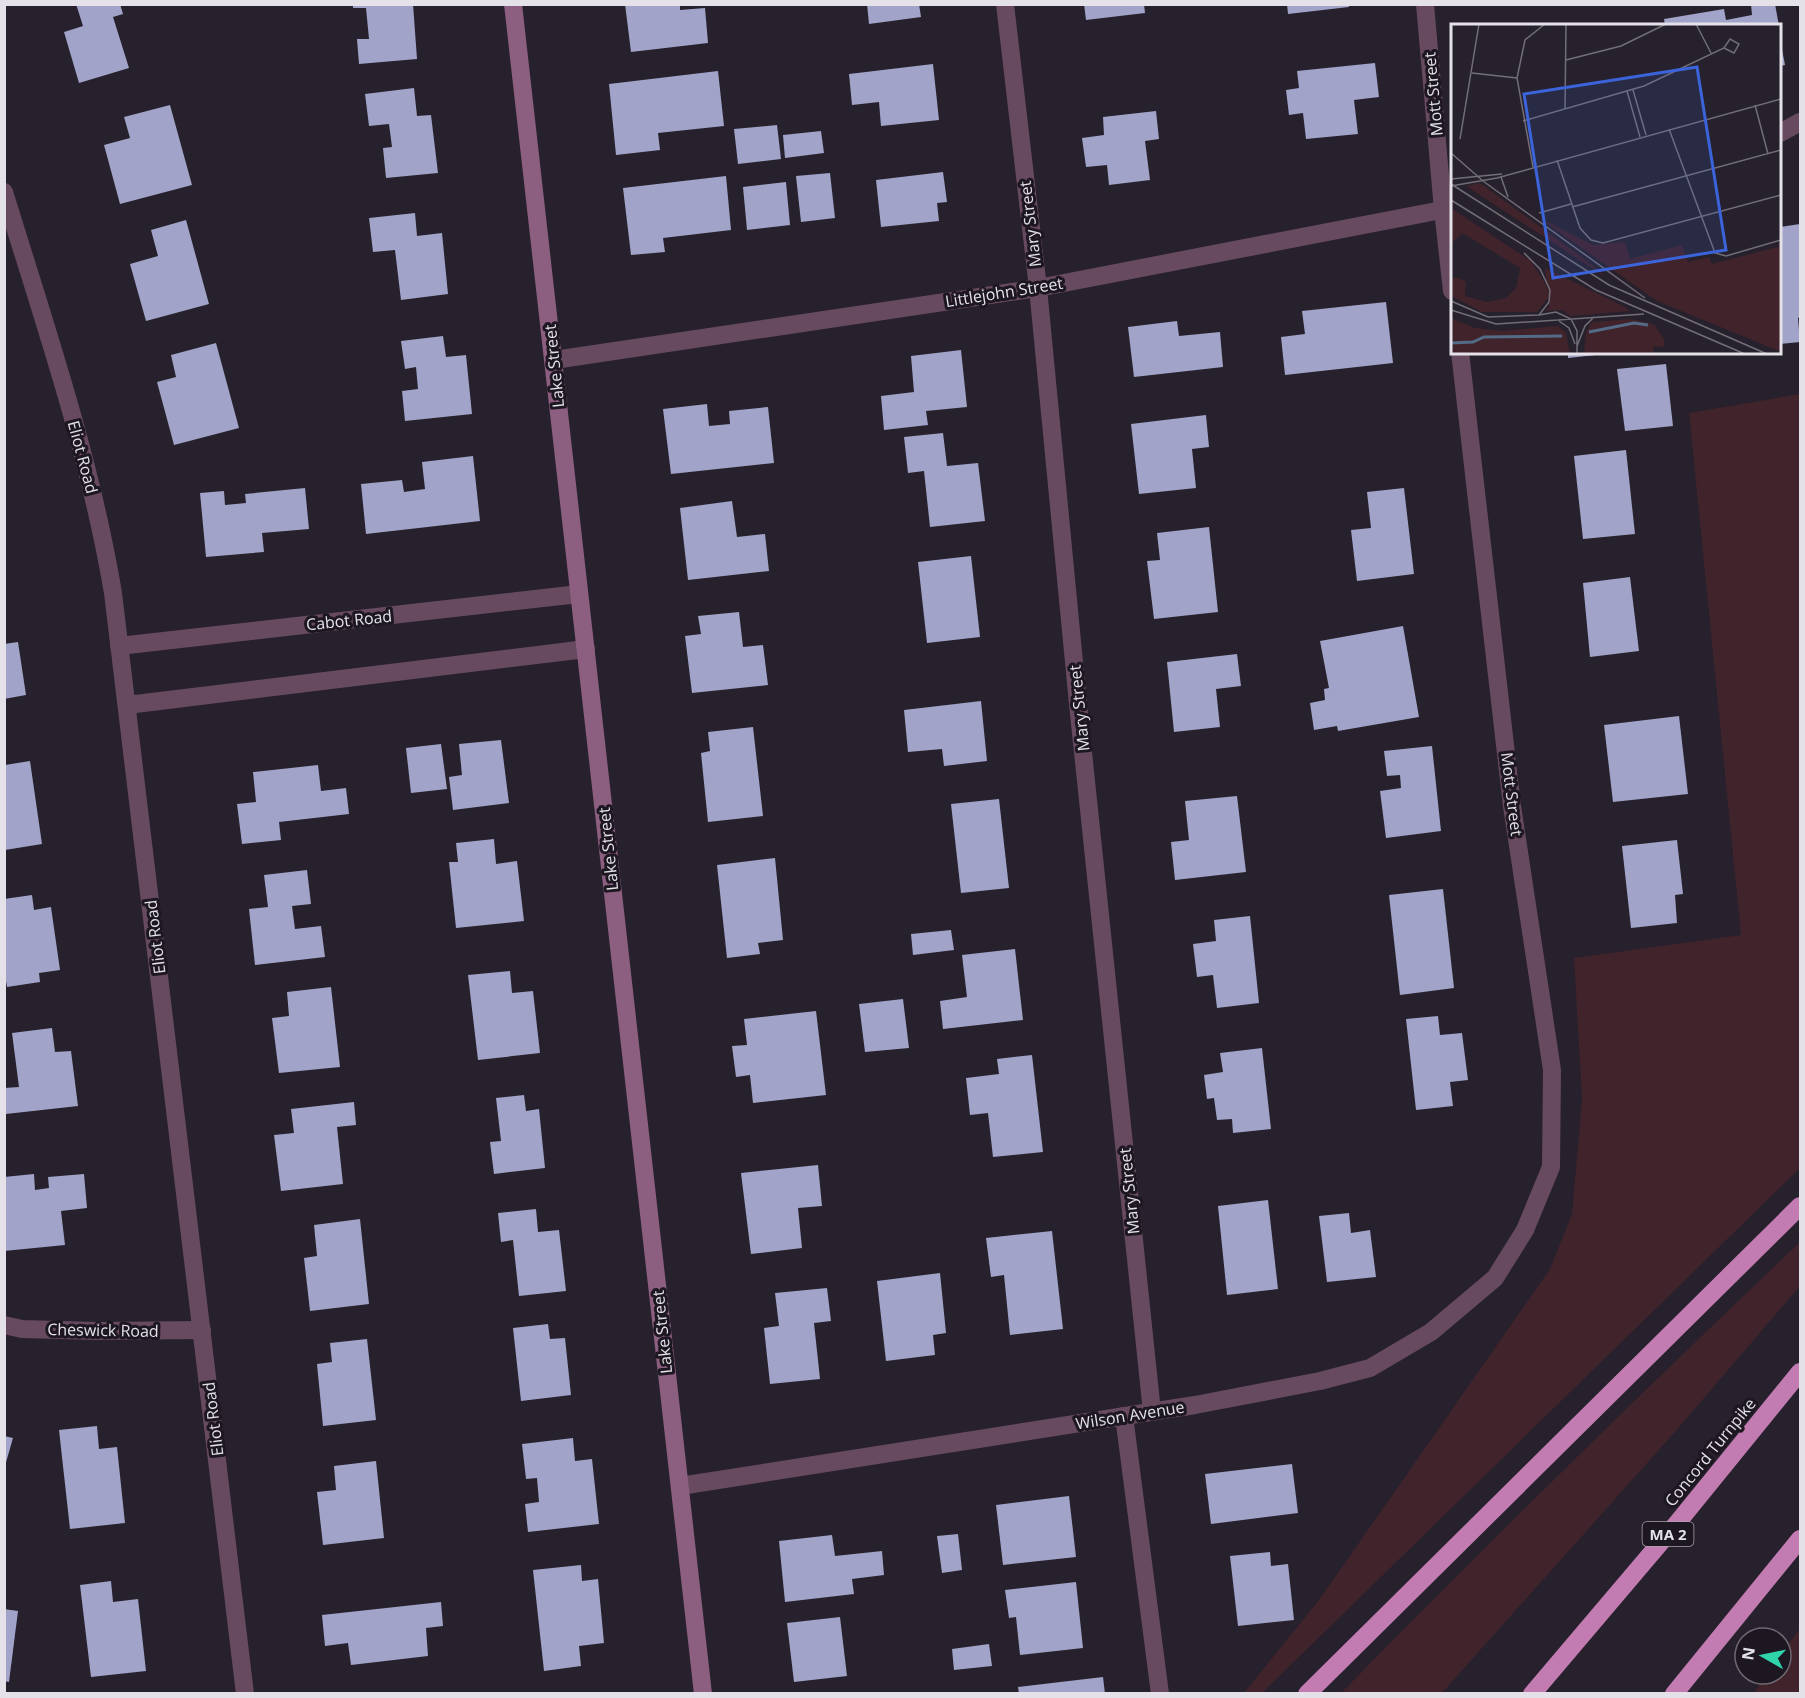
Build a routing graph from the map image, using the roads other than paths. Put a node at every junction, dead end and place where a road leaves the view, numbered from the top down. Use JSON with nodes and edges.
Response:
{"nodes":[{"id":1,"x":513,"y":4,"type":"edge"},
{"id":2,"x":1005,"y":4,"type":"edge"},
{"id":3,"x":1425,"y":4,"type":"edge"},
{"id":4,"x":1800,"y":122,"type":"edge"},
{"id":5,"x":1781,"y":133,"type":"edge"},
{"id":6,"x":4,"y":192,"type":"edge"},
{"id":7,"x":1448,"y":209,"type":"edge"},
{"id":8,"x":1451,"y":270,"type":"edge"},
{"id":9,"x":1038,"y":288,"type":"junction"},
{"id":10,"x":1460,"y":354,"type":"edge"},
{"id":11,"x":554,"y":360,"type":"junction"},
{"id":12,"x":579,"y":594,"type":"junction"},
{"id":13,"x":119,"y":646,"type":"junction"},
{"id":14,"x":586,"y":649,"type":"junction"},
{"id":15,"x":127,"y":705,"type":"junction"},
{"id":16,"x":1800,"y":1206,"type":"edge"},
{"id":17,"x":1525,"y":1230,"type":"joint"},
{"id":18,"x":4,"y":1325,"type":"edge"},
{"id":19,"x":202,"y":1330,"type":"junction"},
{"id":20,"x":1800,"y":1372,"type":"edge"},
{"id":21,"x":1152,"y":1412,"type":"junction"},
{"id":22,"x":1124,"y":1416,"type":"junction"},
{"id":23,"x":680,"y":1486,"type":"junction"},
{"id":24,"x":1800,"y":1539,"type":"edge"},
{"id":25,"x":245,"y":1694,"type":"edge"},
{"id":26,"x":703,"y":1694,"type":"edge"},
{"id":27,"x":1160,"y":1694,"type":"edge"},
{"id":28,"x":1307,"y":1694,"type":"edge"},
{"id":29,"x":1532,"y":1694,"type":"edge"},
{"id":30,"x":1674,"y":1694,"type":"edge"}],
"edges":[{"from":1,"to":11,"type":"main road","name":"Lake Street"},
{"from":2,"to":9,"type":"street","name":"Mary Street"},
{"from":3,"to":7,"type":"street","name":"Mott Street"},
{"from":4,"to":5,"type":"street"},
{"from":6,"to":13,"type":"street","name":"Eliot Road"},
{"from":7,"to":8,"type":"street","name":"Mott Street"},
{"from":7,"to":9,"type":"street","name":"Littlejohn Street"},
{"from":9,"to":11,"type":"street","name":"Littlejohn Street"},
{"from":9,"to":21,"type":"street","name":"Mary Street"},
{"from":10,"to":17,"type":"street","name":"Mott Street"},
{"from":11,"to":12,"type":"main road","name":"Lake Street"},
{"from":12,"to":13,"type":"street","name":"Cabot Road"},
{"from":12,"to":14,"type":"main road","name":"Lake Street"},
{"from":13,"to":15,"type":"street","name":"Eliot Road"},
{"from":14,"to":15,"type":"street"},
{"from":14,"to":23,"type":"main road","name":"Lake Street"},
{"from":15,"to":19,"type":"street","name":"Eliot Road"},
{"from":16,"to":28,"type":"highway"},
{"from":17,"to":21,"type":"street","name":"Wilson Avenue"},
{"from":18,"to":19,"type":"street","name":"Cheswick Road"},
{"from":19,"to":25,"type":"street","name":"Eliot Road"},
{"from":20,"to":29,"type":"highway","name":"Concord Turnpike","number":"MA 2"},
{"from":21,"to":22,"type":"street","name":"Wilson Avenue"},
{"from":22,"to":23,"type":"street","name":"Wilson Avenue"},
{"from":22,"to":27,"type":"street"},
{"from":23,"to":26,"type":"main road","name":"Lake Street"},
{"from":24,"to":30,"type":"highway"}]}
